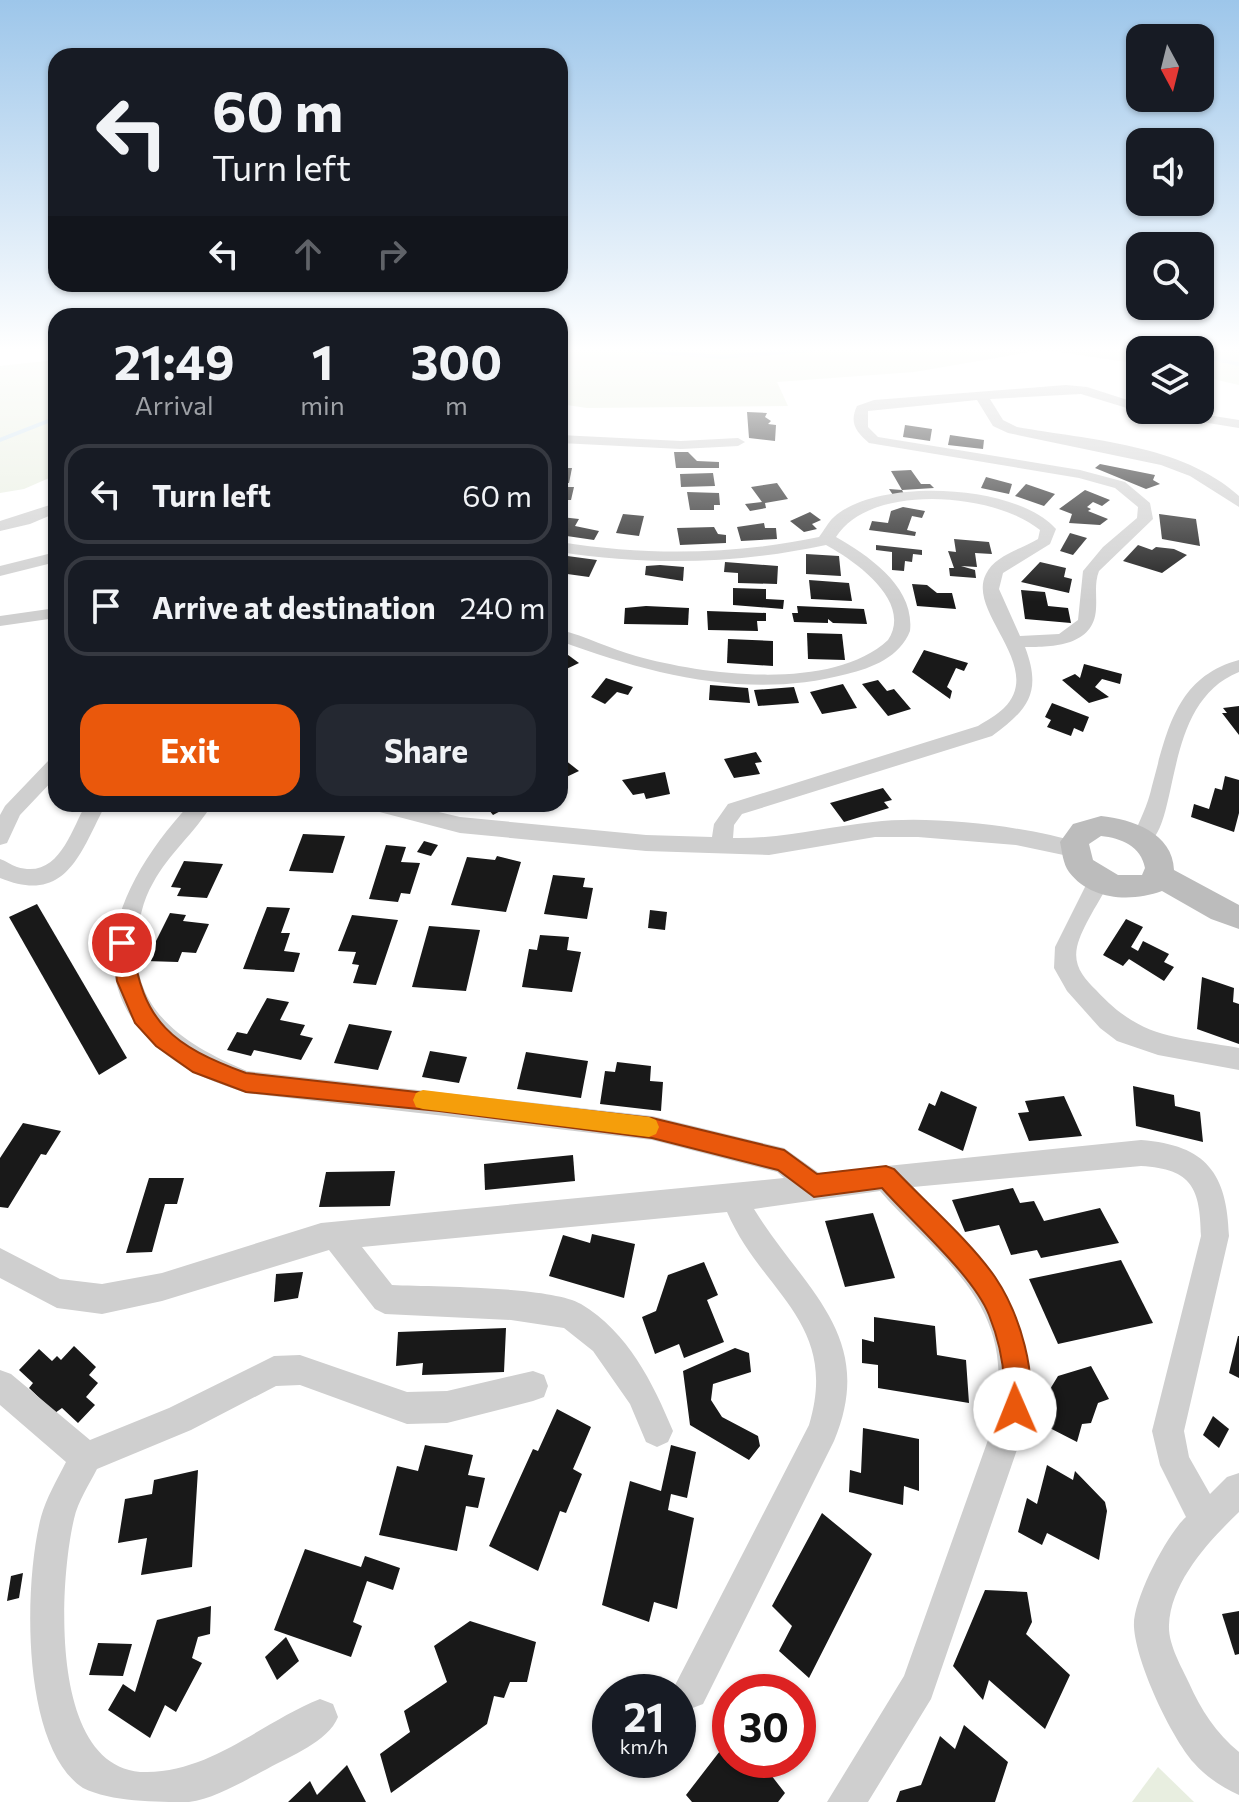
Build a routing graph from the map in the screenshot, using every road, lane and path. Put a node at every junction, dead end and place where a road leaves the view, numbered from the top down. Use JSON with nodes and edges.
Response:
{"nodes":[{"id":1,"x":866,"y":434,"type":"edge"},
{"id":2,"x":1033,"y":434,"type":"edge"},
{"id":3,"x":568,"y":439,"type":"edge"},
{"id":4,"x":738,"y":442,"type":"dead end"},
{"id":5,"x":1238,"y":503,"type":"edge"},
{"id":6,"x":48,"y":511,"type":"edge"},
{"id":7,"x":0,"y":526,"type":"edge"},
{"id":8,"x":826,"y":538,"type":"junction"},
{"id":9,"x":568,"y":548,"type":"edge"},
{"id":10,"x":48,"y":559,"type":"edge"},
{"id":11,"x":0,"y":571,"type":"edge"},
{"id":12,"x":48,"y":614,"type":"edge"},
{"id":13,"x":0,"y":621,"type":"edge"},
{"id":14,"x":568,"y":638,"type":"edge"},
{"id":15,"x":1016,"y":641,"type":"junction"},
{"id":16,"x":1239,"y":666,"type":"edge"},
{"id":17,"x":48,"y":773,"type":"edge"},
{"id":18,"x":92,"y":812,"type":"edge"},
{"id":19,"x":195,"y":812,"type":"edge"},
{"id":20,"x":407,"y":812,"type":"edge"},
{"id":21,"x":0,"y":837,"type":"edge"},
{"id":22,"x":1142,"y":839,"type":"junction"},
{"id":23,"x":722,"y":847,"type":"junction"},
{"id":24,"x":1073,"y":849,"type":"junction"},
{"id":25,"x":0,"y":867,"type":"edge"},
{"id":26,"x":1158,"y":875,"type":"junction"},
{"id":27,"x":1099,"y":881,"type":"junction"},
{"id":28,"x":1239,"y":917,"type":"edge"},
{"id":29,"x":1239,"y":1059,"type":"edge"},
{"id":30,"x":886,"y":1177,"type":"junction"},
{"id":31,"x":814,"y":1186,"type":"junction"},
{"id":32,"x":736,"y":1198,"type":"junction"},
{"id":33,"x":336,"y":1236,"type":"junction"},
{"id":34,"x":0,"y":1262,"type":"edge"},
{"id":35,"x":0,"y":1385,"type":"edge"},
{"id":36,"x":533,"y":1386,"type":"dead end"},
{"id":37,"x":657,"y":1431,"type":"dead end"},
{"id":38,"x":86,"y":1458,"type":"junction"},
{"id":39,"x":1239,"y":1489,"type":"edge"},
{"id":40,"x":1207,"y":1520,"type":"junction"},
{"id":41,"x":696,"y":1679,"type":"edge"},
{"id":42,"x":320,"y":1717,"type":"dead end"},
{"id":43,"x":1239,"y":1776,"type":"edge"},
{"id":44,"x":846,"y":1802,"type":"edge"}],
"edges":[{"from":1,"to":15,"type":"street"},
{"from":2,"to":5,"type":"street"},
{"from":3,"to":4,"type":"street"},
{"from":6,"to":7,"type":"street"},
{"from":8,"to":9,"type":"street"},
{"from":8,"to":14,"type":"street"},
{"from":8,"to":15,"type":"street"},
{"from":10,"to":11,"type":"street"},
{"from":12,"to":13,"type":"street"},
{"from":15,"to":23,"type":"street"},
{"from":16,"to":22,"type":"street"},
{"from":17,"to":21,"type":"street"},
{"from":18,"to":25,"type":"street"},
{"from":19,"to":31,"type":"street"},
{"from":20,"to":23,"type":"street"},
{"from":22,"to":24,"type":"main road"},
{"from":22,"to":26,"type":"main road"},
{"from":23,"to":24,"type":"street"},
{"from":24,"to":27,"type":"main road"},
{"from":26,"to":27,"type":"main road"},
{"from":26,"to":28,"type":"main road"},
{"from":27,"to":29,"type":"street"},
{"from":30,"to":31,"type":"street"},
{"from":30,"to":40,"type":"street"},
{"from":30,"to":44,"type":"street"},
{"from":31,"to":32,"type":"street"},
{"from":32,"to":33,"type":"street"},
{"from":32,"to":41,"type":"street"},
{"from":33,"to":34,"type":"street"},
{"from":33,"to":37,"type":"street"},
{"from":35,"to":38,"type":"street"},
{"from":36,"to":38,"type":"street"},
{"from":38,"to":42,"type":"street"},
{"from":39,"to":40,"type":"street"},
{"from":40,"to":43,"type":"street"}]}
